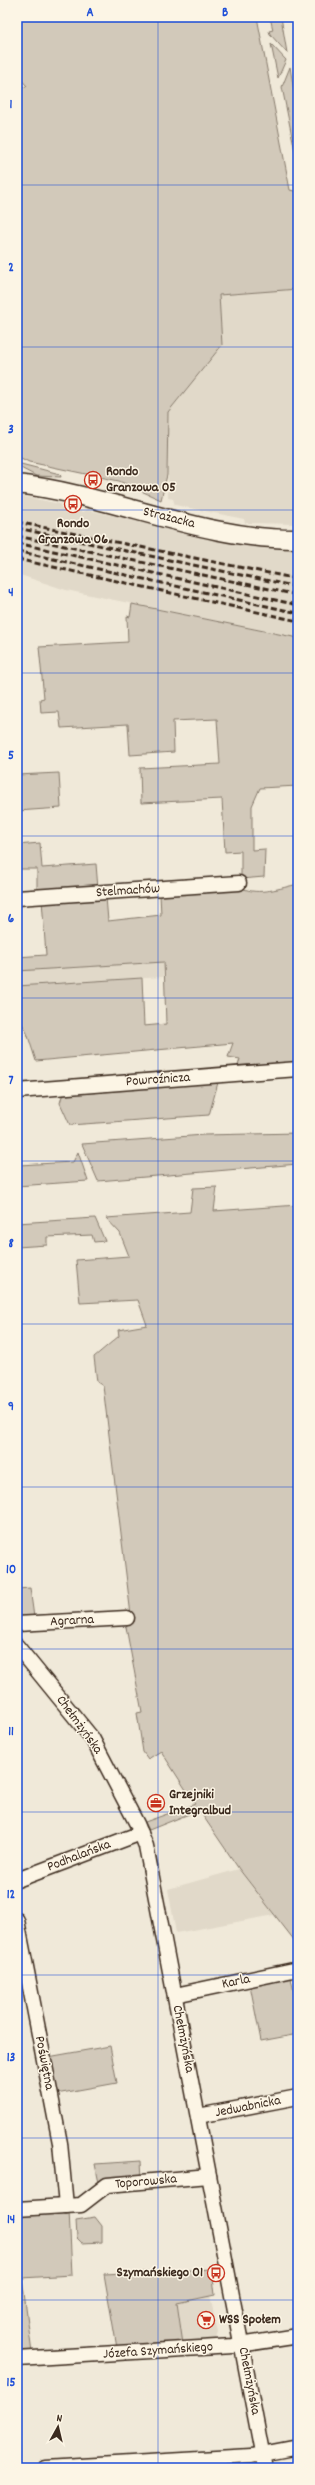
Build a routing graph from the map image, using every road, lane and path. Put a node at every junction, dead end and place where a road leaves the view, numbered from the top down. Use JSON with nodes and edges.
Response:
{"nodes":[{"id":1,"x":17,"y":472,"type":"edge"},
{"id":2,"x":17,"y":484,"type":"edge"},
{"id":3,"x":41,"y":486,"type":"junction"},
{"id":4,"x":298,"y":539,"type":"edge"},
{"id":5,"x":239,"y":883,"type":"dead end"},
{"id":6,"x":17,"y":898,"type":"edge"},
{"id":7,"x":298,"y":1069,"type":"edge"},
{"id":8,"x":17,"y":1091,"type":"edge"},
{"id":9,"x":127,"y":1618,"type":"dead end"},
{"id":10,"x":17,"y":1624,"type":"edge"},
{"id":11,"x":17,"y":1646,"type":"edge"},
{"id":12,"x":141,"y":1833,"type":"junction"},
{"id":13,"x":17,"y":1880,"type":"edge"},
{"id":14,"x":17,"y":1920,"type":"edge"},
{"id":15,"x":298,"y":1969,"type":"edge"},
{"id":16,"x":175,"y":1995,"type":"junction"},
{"id":17,"x":298,"y":2097,"type":"edge"},
{"id":18,"x":198,"y":2116,"type":"junction"},
{"id":19,"x":209,"y":2176,"type":"junction"},
{"id":20,"x":66,"y":2206,"type":"junction"},
{"id":21,"x":17,"y":2209,"type":"edge"},
{"id":22,"x":298,"y":2336,"type":"edge"},
{"id":23,"x":242,"y":2344,"type":"junction"},
{"id":24,"x":17,"y":2359,"type":"edge"},
{"id":25,"x":298,"y":2447,"type":"edge"},
{"id":26,"x":264,"y":2461,"type":"edge"},
{"id":27,"x":46,"y":2468,"type":"edge"}],
"edges":[{"from":1,"to":3,"type":"main road","name":"Strażacka"},
{"from":2,"to":3,"type":"main road","name":"Strażacka"},
{"from":3,"to":4,"type":"main road","name":"Strażacka"},
{"from":5,"to":6,"type":"street","name":"Stelmachów"},
{"from":7,"to":8,"type":"street","name":"Powroźnicza"},
{"from":9,"to":10,"type":"street","name":"Agrarna"},
{"from":11,"to":12,"type":"street","name":"Chełmżyńska"},
{"from":12,"to":13,"type":"street","name":"Podhalańska"},
{"from":12,"to":16,"type":"street","name":"Chełmżyńska"},
{"from":14,"to":20,"type":"street","name":"Poświętna"},
{"from":15,"to":16,"type":"street","name":"Karla"},
{"from":16,"to":18,"type":"street","name":"Chełmżyńska"},
{"from":17,"to":18,"type":"street","name":"Jedwabnicka"},
{"from":18,"to":19,"type":"street","name":"Chełmżyńska"},
{"from":19,"to":20,"type":"street","name":"Toporowska"},
{"from":19,"to":23,"type":"street","name":"Chełmżyńska"},
{"from":20,"to":21,"type":"street","name":"Toporowska"},
{"from":22,"to":23,"type":"street","name":"Józefa Szymańskiego"},
{"from":23,"to":24,"type":"street","name":"Józefa Szymańskiego"},
{"from":23,"to":26,"type":"street","name":"Chełmżyńska"},
{"from":25,"to":26,"type":"street"},
{"from":26,"to":27,"type":"street"}]}
